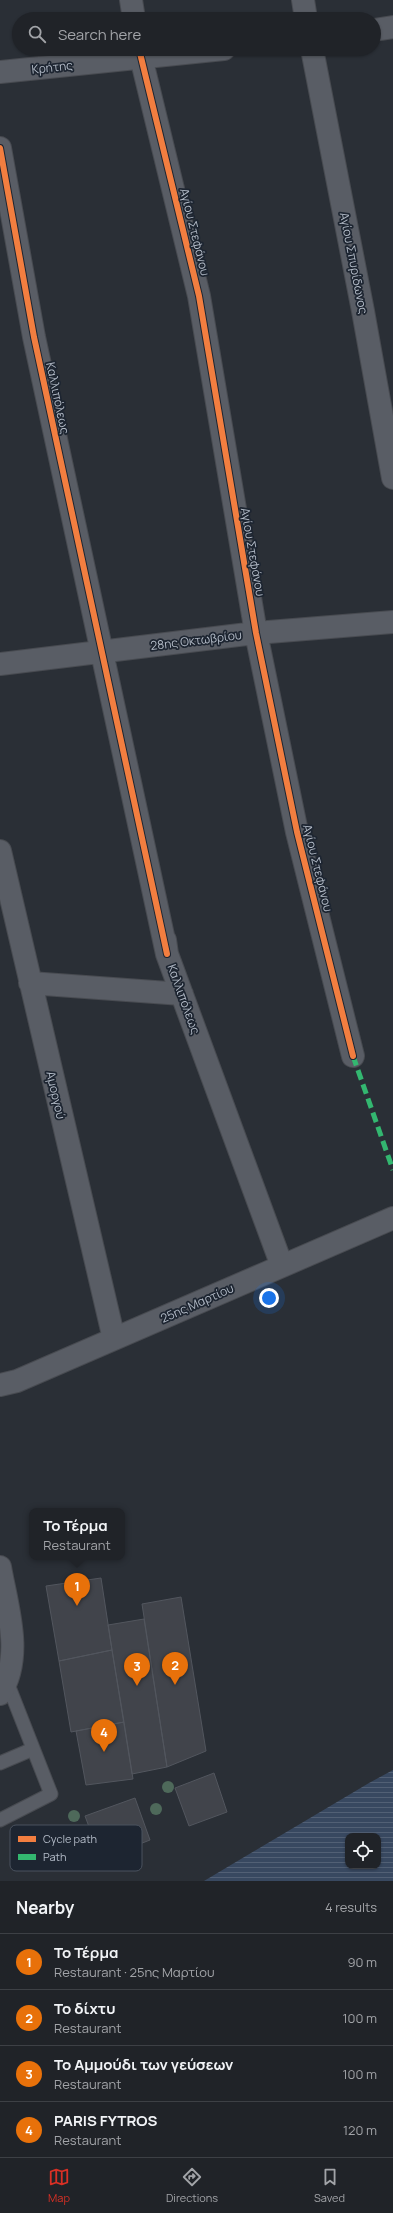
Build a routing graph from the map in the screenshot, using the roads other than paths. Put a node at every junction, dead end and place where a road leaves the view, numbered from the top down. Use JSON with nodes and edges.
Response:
{"nodes":[{"id":1,"x":131,"y":0,"type":"edge"},
{"id":2,"x":303,"y":0,"type":"edge"},
{"id":3,"x":133,"y":12,"type":"edge"},
{"id":4,"x":305,"y":12,"type":"edge"},
{"id":5,"x":393,"y":27,"type":"edge"},
{"id":6,"x":381,"y":29,"type":"edge"},
{"id":7,"x":124,"y":56,"type":"edge"},
{"id":8,"x":140,"y":56,"type":"edge"},
{"id":9,"x":313,"y":56,"type":"edge"},
{"id":10,"x":0,"y":72,"type":"edge"},
{"id":11,"x":0,"y":148,"type":"edge"},
{"id":12,"x":393,"y":478,"type":"edge"},
{"id":13,"x":393,"y":622,"type":"edge"},
{"id":14,"x":256,"y":633,"type":"junction"},
{"id":15,"x":105,"y":651,"type":"junction"},
{"id":16,"x":0,"y":664,"type":"edge"},
{"id":17,"x":0,"y":851,"type":"edge"},
{"id":18,"x":30,"y":983,"type":"junction"},
{"id":19,"x":182,"y":994,"type":"junction"},
{"id":20,"x":353,"y":1056,"type":"dead end"},
{"id":21,"x":393,"y":1218,"type":"edge"},
{"id":22,"x":282,"y":1266,"type":"junction"},
{"id":23,"x":114,"y":1339,"type":"junction"},
{"id":24,"x":0,"y":1385,"type":"edge"},
{"id":25,"x":0,"y":1567,"type":"edge"},
{"id":26,"x":4,"y":1688,"type":"edge"},
{"id":27,"x":33,"y":1749,"type":"junction"},
{"id":28,"x":0,"y":1763,"type":"edge"},
{"id":29,"x":0,"y":1820,"type":"edge"}],
"edges":[{"from":1,"to":3,"type":"street"},
{"from":2,"to":4,"type":"street"},
{"from":5,"to":6,"type":"street"},
{"from":7,"to":10,"type":"street","name":"Κρήτης"},
{"from":8,"to":14,"type":"street","name":"Αγίου Στεφάνου"},
{"from":9,"to":12,"type":"street","name":"Αγίου Σπυρίδωνος"},
{"from":11,"to":15,"type":"street","name":"Καλλιπόλεως"},
{"from":13,"to":14,"type":"street","name":"28ης Οκτωβρίου"},
{"from":14,"to":15,"type":"street","name":"28ης Οκτωβρίου"},
{"from":14,"to":20,"type":"street","name":"Αγίου Στεφάνου"},
{"from":15,"to":16,"type":"street","name":"28ης Οκτωβρίου"},
{"from":15,"to":19,"type":"street","name":"Καλλιπόλεως"},
{"from":17,"to":18,"type":"street","name":"Αμοργού"},
{"from":18,"to":19,"type":"street"},
{"from":18,"to":23,"type":"street","name":"Αμοργού"},
{"from":19,"to":22,"type":"street","name":"Καλλιπόλεως"},
{"from":21,"to":22,"type":"street","name":"25ης Μαρτίου"},
{"from":22,"to":23,"type":"street","name":"25ης Μαρτίου"},
{"from":23,"to":24,"type":"street","name":"25ης Μαρτίου"},
{"from":25,"to":26,"type":"street"},
{"from":26,"to":27,"type":"lane"},
{"from":27,"to":28,"type":"lane"},
{"from":27,"to":29,"type":"lane"}]}
